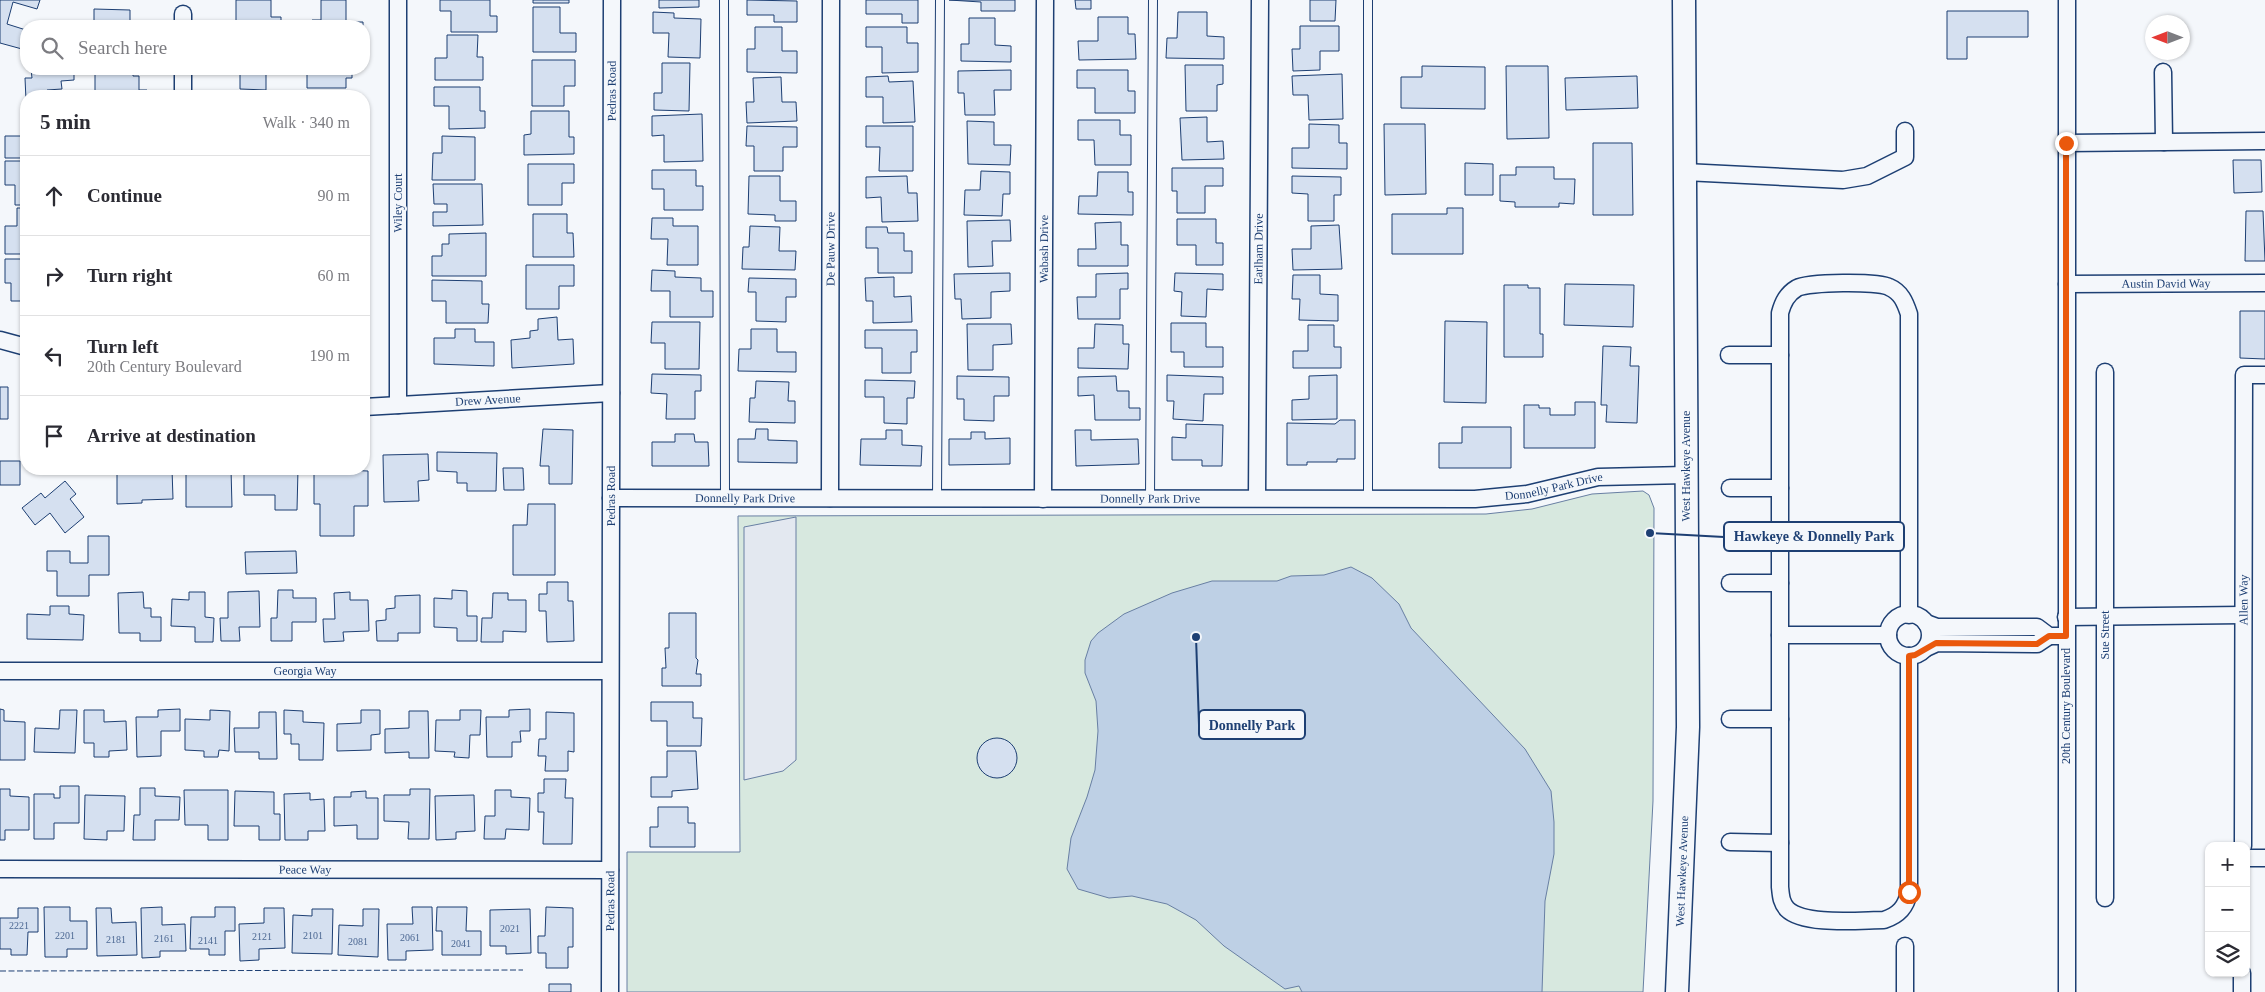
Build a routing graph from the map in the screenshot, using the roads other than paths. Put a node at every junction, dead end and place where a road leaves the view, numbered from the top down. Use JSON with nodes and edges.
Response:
{"nodes":[{"id":1,"x":398,"y":0,"type":"edge"},
{"id":2,"x":612,"y":0,"type":"edge"},
{"id":3,"x":724,"y":0,"type":"edge"},
{"id":4,"x":831,"y":0,"type":"edge"},
{"id":5,"x":940,"y":0,"type":"edge"},
{"id":6,"x":1045,"y":0,"type":"edge"},
{"id":7,"x":1153,"y":0,"type":"edge"},
{"id":8,"x":1260,"y":0,"type":"edge"},
{"id":9,"x":1368,"y":0,"type":"edge"},
{"id":10,"x":1684,"y":0,"type":"edge"},
{"id":11,"x":2066,"y":0,"type":"edge"},
{"id":12,"x":2163,"y":72,"type":"dead end"},
{"id":13,"x":183,"y":75,"type":"edge"},
{"id":14,"x":183,"y":90,"type":"edge"},
{"id":15,"x":1905,"y":131,"type":"dead end"},
{"id":16,"x":2265,"y":141,"type":"edge"},
{"id":17,"x":2164,"y":142,"type":"junction"},
{"id":18,"x":2066,"y":143,"type":"junction"},
{"id":19,"x":1685,"y":172,"type":"junction"},
{"id":20,"x":2265,"y":283,"type":"edge"},
{"id":21,"x":2067,"y":284,"type":"junction"},
{"id":22,"x":0,"y":340,"type":"edge"},
{"id":23,"x":20,"y":345,"type":"edge"},
{"id":24,"x":1729,"y":355,"type":"dead end"},
{"id":25,"x":1780,"y":355,"type":"junction"},
{"id":26,"x":2105,"y":372,"type":"dead end"},
{"id":27,"x":2265,"y":375,"type":"edge"},
{"id":28,"x":611,"y":393,"type":"junction"},
{"id":29,"x":398,"y":405,"type":"junction"},
{"id":30,"x":370,"y":407,"type":"edge"},
{"id":31,"x":1686,"y":475,"type":"junction"},
{"id":32,"x":1730,"y":488,"type":"dead end"},
{"id":33,"x":1780,"y":488,"type":"junction"},
{"id":34,"x":611,"y":498,"type":"junction"},
{"id":35,"x":725,"y":498,"type":"junction"},
{"id":36,"x":830,"y":498,"type":"junction"},
{"id":37,"x":937,"y":498,"type":"junction"},
{"id":38,"x":1043,"y":498,"type":"junction"},
{"id":39,"x":1150,"y":498,"type":"junction"},
{"id":40,"x":1257,"y":498,"type":"junction"},
{"id":41,"x":1368,"y":499,"type":"junction"},
{"id":42,"x":1730,"y":583,"type":"dead end"},
{"id":43,"x":1780,"y":583,"type":"junction"},
{"id":44,"x":1909,"y":615,"type":"junction"},
{"id":45,"x":2105,"y":616,"type":"junction"},
{"id":46,"x":2243,"y":616,"type":"junction"},
{"id":47,"x":2066,"y":617,"type":"junction"},
{"id":48,"x":1926,"y":623,"type":"junction"},
{"id":49,"x":1780,"y":635,"type":"junction"},
{"id":50,"x":1888,"y":635,"type":"junction"},
{"id":51,"x":2049,"y":636,"type":"junction"},
{"id":52,"x":2066,"y":636,"type":"junction"},
{"id":53,"x":1926,"y":648,"type":"junction"},
{"id":54,"x":1909,"y":656,"type":"junction"},
{"id":55,"x":0,"y":671,"type":"edge"},
{"id":56,"x":610,"y":671,"type":"junction"},
{"id":57,"x":1730,"y":719,"type":"dead end"},
{"id":58,"x":1780,"y":719,"type":"junction"},
{"id":59,"x":1730,"y":842,"type":"dead end"},
{"id":60,"x":2243,"y":842,"type":"edge"},
{"id":61,"x":1780,"y":843,"type":"junction"},
{"id":62,"x":2250,"y":858,"type":"edge"},
{"id":63,"x":2265,"y":858,"type":"edge"},
{"id":64,"x":0,"y":869,"type":"edge"},
{"id":65,"x":610,"y":870,"type":"junction"},
{"id":66,"x":2105,"y":898,"type":"dead end"},
{"id":67,"x":1905,"y":946,"type":"dead end"},
{"id":68,"x":2242,"y":977,"type":"edge"},
{"id":69,"x":610,"y":992,"type":"edge"},
{"id":70,"x":1678,"y":992,"type":"edge"},
{"id":71,"x":1905,"y":992,"type":"edge"},
{"id":72,"x":2067,"y":992,"type":"edge"},
{"id":73,"x":2242,"y":992,"type":"edge"}],
"edges":[{"from":1,"to":29,"type":"street","name":"Wiley Court"},
{"from":2,"to":28,"type":"street","name":"Pedras Road"},
{"from":3,"to":35,"type":"lane"},
{"from":4,"to":36,"type":"street","name":"De Pauw Drive"},
{"from":5,"to":37,"type":"lane"},
{"from":6,"to":38,"type":"street","name":"Wabash Drive"},
{"from":7,"to":39,"type":"lane"},
{"from":8,"to":40,"type":"street","name":"Earlham Drive"},
{"from":9,"to":41,"type":"lane"},
{"from":10,"to":19,"type":"street","name":"West Hawkeye Avenue"},
{"from":11,"to":18,"type":"street","name":"20th Century Boulevard"},
{"from":12,"to":17,"type":"street"},
{"from":13,"to":14,"type":"street"},
{"from":15,"to":19,"type":"street"},
{"from":16,"to":17,"type":"street"},
{"from":17,"to":18,"type":"street"},
{"from":18,"to":21,"type":"street","name":"20th Century Boulevard"},
{"from":19,"to":31,"type":"street","name":"West Hawkeye Avenue"},
{"from":20,"to":21,"type":"street","name":"Austin David Way"},
{"from":21,"to":47,"type":"street","name":"20th Century Boulevard"},
{"from":22,"to":23,"type":"street"},
{"from":24,"to":25,"type":"street"},
{"from":25,"to":33,"type":"street"},
{"from":25,"to":44,"type":"street"},
{"from":26,"to":45,"type":"street","name":"Sue Street"},
{"from":27,"to":46,"type":"street","name":"Allen Way"},
{"from":28,"to":29,"type":"street","name":"Drew Avenue"},
{"from":28,"to":34,"type":"street","name":"Pedras Road"},
{"from":29,"to":30,"type":"street","name":"Drew Avenue"},
{"from":31,"to":41,"type":"street","name":"Donnelly Park Drive"},
{"from":31,"to":70,"type":"street","name":"West Hawkeye Avenue"},
{"from":32,"to":33,"type":"street"},
{"from":33,"to":43,"type":"street"},
{"from":34,"to":35,"type":"street","name":"Donnelly Park Drive"},
{"from":34,"to":56,"type":"street","name":"Pedras Road"},
{"from":35,"to":36,"type":"street","name":"Donnelly Park Drive"},
{"from":36,"to":37,"type":"street","name":"Donnelly Park Drive"},
{"from":37,"to":38,"type":"street","name":"Donnelly Park Drive"},
{"from":38,"to":39,"type":"street","name":"Donnelly Park Drive"},
{"from":39,"to":40,"type":"street","name":"Donnelly Park Drive"},
{"from":40,"to":41,"type":"street","name":"Donnelly Park Drive"},
{"from":42,"to":43,"type":"street"},
{"from":43,"to":49,"type":"street"},
{"from":44,"to":48,"type":"street"},
{"from":44,"to":50,"type":"street"},
{"from":45,"to":46,"type":"street"},
{"from":45,"to":47,"type":"street"},
{"from":45,"to":66,"type":"street","name":"Sue Street"},
{"from":46,"to":60,"type":"street","name":"Allen Way"},
{"from":47,"to":52,"type":"street","name":"20th Century Boulevard"},
{"from":48,"to":51,"type":"street"},
{"from":48,"to":53,"type":"street"},
{"from":49,"to":50,"type":"street"},
{"from":49,"to":58,"type":"street"},
{"from":50,"to":54,"type":"street"},
{"from":51,"to":52,"type":"street"},
{"from":51,"to":53,"type":"street"},
{"from":52,"to":72,"type":"street","name":"20th Century Boulevard"},
{"from":53,"to":54,"type":"street"},
{"from":54,"to":61,"type":"street"},
{"from":55,"to":56,"type":"street","name":"Georgia Way"},
{"from":56,"to":65,"type":"street","name":"Pedras Road"},
{"from":57,"to":58,"type":"street"},
{"from":58,"to":61,"type":"street"},
{"from":59,"to":61,"type":"street"},
{"from":62,"to":63,"type":"street"},
{"from":64,"to":65,"type":"street","name":"Peace Way"},
{"from":65,"to":69,"type":"street","name":"Pedras Road"},
{"from":67,"to":71,"type":"street"},
{"from":68,"to":73,"type":"street"}]}
